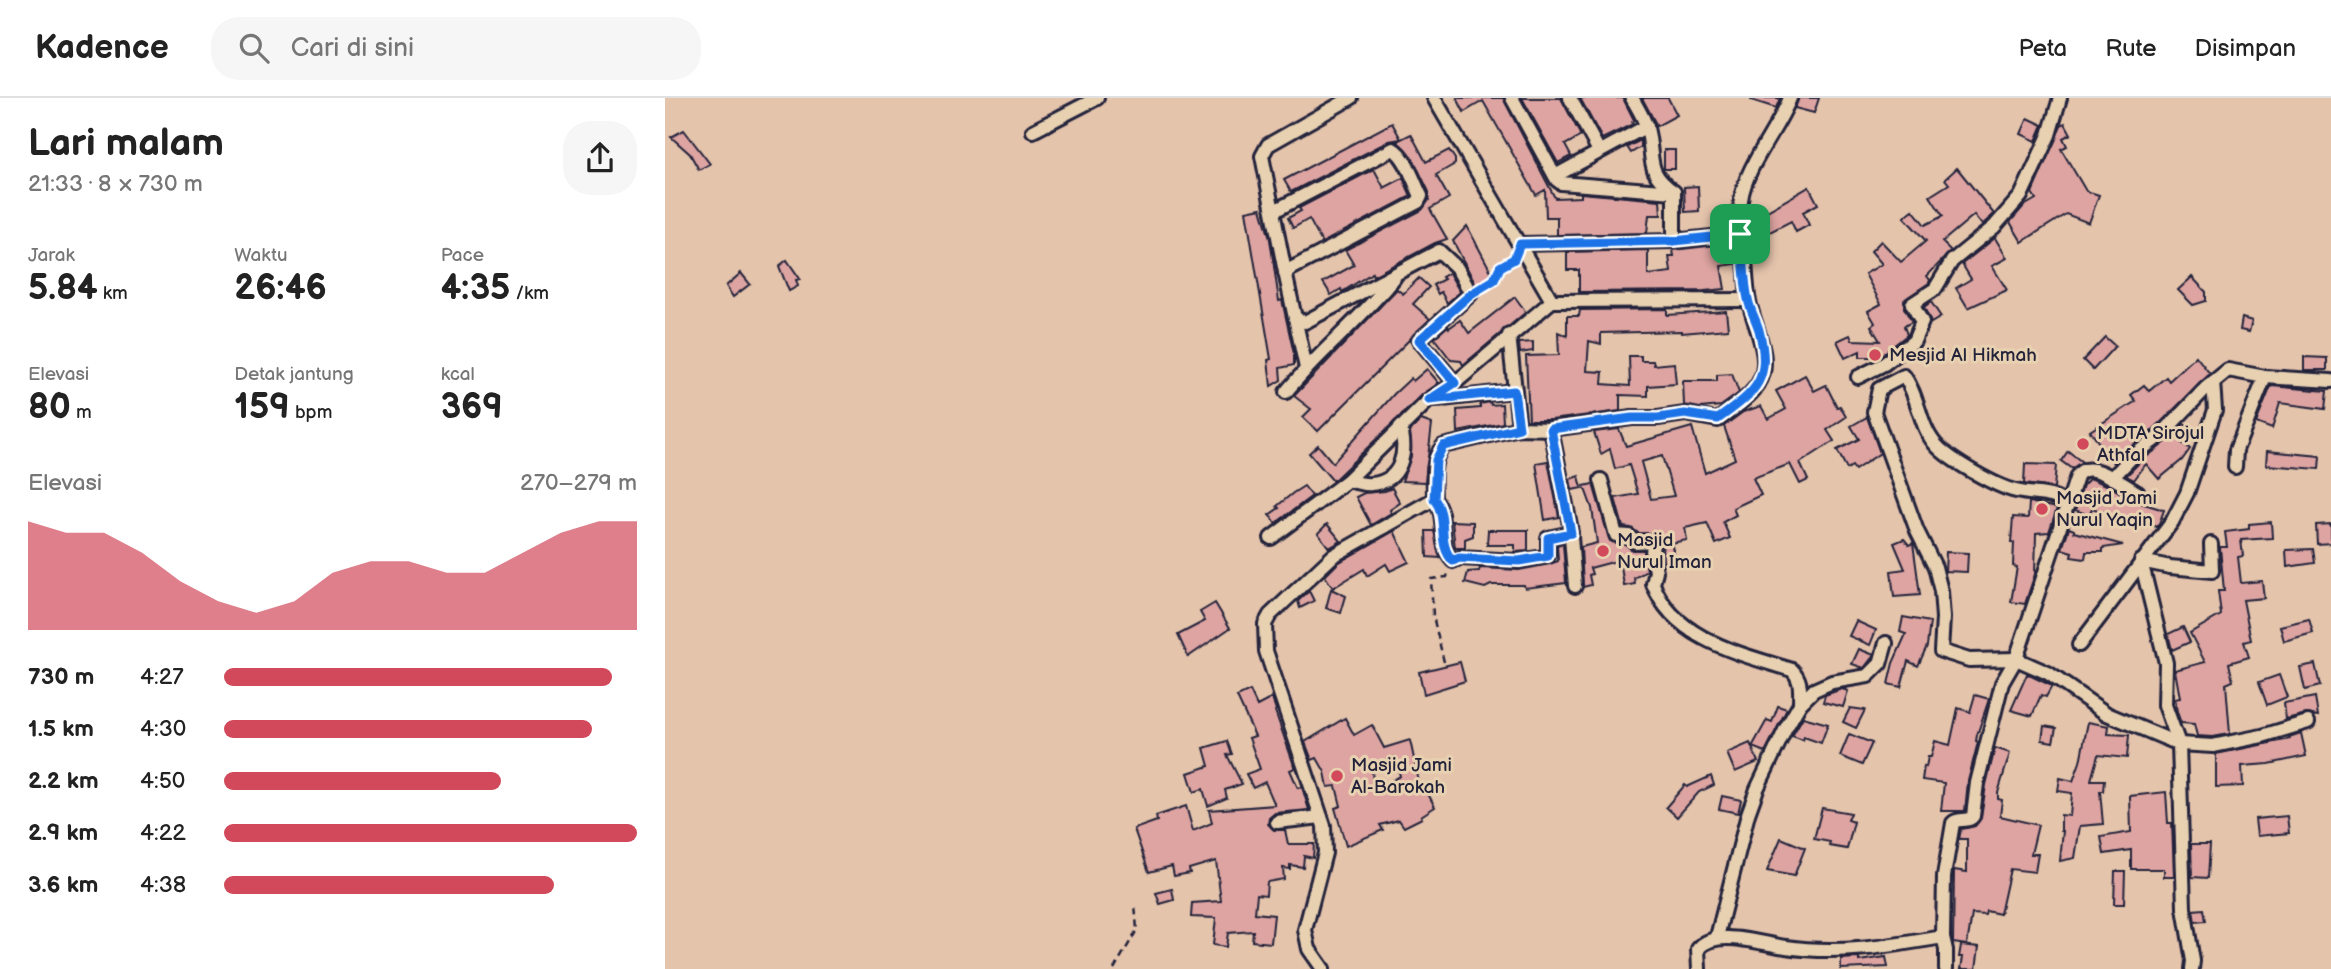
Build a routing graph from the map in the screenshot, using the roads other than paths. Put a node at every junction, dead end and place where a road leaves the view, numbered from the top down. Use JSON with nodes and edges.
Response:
{"nodes":[{"id":1,"x":1097,"y":98,"type":"edge"},
{"id":2,"x":1351,"y":98,"type":"edge"},
{"id":3,"x":1434,"y":98,"type":"edge"},
{"id":4,"x":1512,"y":98,"type":"edge"},
{"id":5,"x":1570,"y":98,"type":"edge"},
{"id":6,"x":1632,"y":98,"type":"edge"},
{"id":7,"x":1790,"y":98,"type":"edge"},
{"id":8,"x":2060,"y":98,"type":"edge"},
{"id":9,"x":1647,"y":126,"type":"junction"},
{"id":10,"x":1033,"y":131,"type":"dead end"},
{"id":11,"x":1599,"y":151,"type":"junction"},
{"id":12,"x":1555,"y":176,"type":"junction"},
{"id":13,"x":1674,"y":192,"type":"junction"},
{"id":14,"x":1274,"y":211,"type":"junction"},
{"id":15,"x":1740,"y":234,"type":"junction"},
{"id":16,"x":1674,"y":241,"type":"junction"},
{"id":17,"x":1520,"y":244,"type":"junction"},
{"id":18,"x":1285,"y":272,"type":"junction"},
{"id":19,"x":1398,"y":272,"type":"junction"},
{"id":20,"x":1748,"y":300,"type":"junction"},
{"id":21,"x":1552,"y":301,"type":"junction"},
{"id":22,"x":1295,"y":318,"type":"junction"},
{"id":23,"x":1509,"y":335,"type":"junction"},
{"id":24,"x":1306,"y":368,"type":"junction"},
{"id":25,"x":1858,"y":376,"type":"dead end"},
{"id":26,"x":2265,"y":377,"type":"junction"},
{"id":27,"x":2331,"y":381,"type":"edge"},
{"id":28,"x":2213,"y":382,"type":"junction"},
{"id":29,"x":1455,"y":383,"type":"junction"},
{"id":30,"x":1514,"y":391,"type":"junction"},
{"id":31,"x":1286,"y":392,"type":"dead end"},
{"id":32,"x":1429,"y":400,"type":"junction"},
{"id":33,"x":1400,"y":427,"type":"junction"},
{"id":34,"x":1519,"y":428,"type":"junction"},
{"id":35,"x":1551,"y":429,"type":"junction"},
{"id":36,"x":2235,"y":467,"type":"dead end"},
{"id":37,"x":2112,"y":478,"type":"junction"},
{"id":38,"x":1348,"y":480,"type":"junction"},
{"id":39,"x":1601,"y":480,"type":"dead end"},
{"id":40,"x":2138,"y":493,"type":"dead end"},
{"id":41,"x":1434,"y":499,"type":"junction"},
{"id":42,"x":2068,"y":505,"type":"junction"},
{"id":43,"x":1571,"y":533,"type":"junction"},
{"id":44,"x":1271,"y":538,"type":"dead end"},
{"id":45,"x":2211,"y":544,"type":"dead end"},
{"id":46,"x":2141,"y":561,"type":"junction"},
{"id":47,"x":1575,"y":586,"type":"dead end"},
{"id":48,"x":1886,"y":643,"type":"dead end"},
{"id":49,"x":2079,"y":645,"type":"dead end"},
{"id":50,"x":2016,"y":659,"type":"junction"},
{"id":51,"x":1800,"y":704,"type":"junction"},
{"id":52,"x":2308,"y":722,"type":"dead end"},
{"id":53,"x":2179,"y":744,"type":"junction"},
{"id":54,"x":1321,"y":817,"type":"junction"},
{"id":55,"x":1277,"y":822,"type":"dead end"},
{"id":56,"x":1717,"y":937,"type":"junction"},
{"id":57,"x":1943,"y":937,"type":"junction"},
{"id":58,"x":1323,"y":969,"type":"edge"},
{"id":59,"x":1699,"y":969,"type":"edge"},
{"id":60,"x":1946,"y":969,"type":"edge"},
{"id":61,"x":2192,"y":969,"type":"edge"}],
"edges":[{"from":1,"to":10,"type":"street"},
{"from":2,"to":14,"type":"street"},
{"from":3,"to":17,"type":"street"},
{"from":4,"to":12,"type":"street"},
{"from":5,"to":11,"type":"street"},
{"from":6,"to":9,"type":"street"},
{"from":7,"to":15,"type":"street"},
{"from":8,"to":25,"type":"street"},
{"from":9,"to":11,"type":"street"},
{"from":9,"to":13,"type":"street"},
{"from":11,"to":12,"type":"street"},
{"from":12,"to":13,"type":"street"},
{"from":13,"to":16,"type":"street"},
{"from":14,"to":18,"type":"street"},
{"from":14,"to":18,"type":"street"},
{"from":15,"to":16,"type":"street"},
{"from":15,"to":20,"type":"street"},
{"from":16,"to":17,"type":"street"},
{"from":17,"to":21,"type":"street"},
{"from":18,"to":22,"type":"street"},
{"from":19,"to":22,"type":"street"},
{"from":19,"to":24,"type":"street"},
{"from":19,"to":29,"type":"street"},
{"from":20,"to":21,"type":"street"},
{"from":20,"to":35,"type":"street"},
{"from":21,"to":23,"type":"street"},
{"from":22,"to":24,"type":"street"},
{"from":23,"to":29,"type":"street"},
{"from":23,"to":30,"type":"street"},
{"from":24,"to":31,"type":"street"},
{"from":26,"to":27,"type":"street"},
{"from":26,"to":28,"type":"street"},
{"from":26,"to":36,"type":"street"},
{"from":28,"to":37,"type":"street"},
{"from":28,"to":46,"type":"street"},
{"from":29,"to":32,"type":"street"},
{"from":30,"to":32,"type":"street"},
{"from":30,"to":34,"type":"street"},
{"from":32,"to":33,"type":"street"},
{"from":33,"to":38,"type":"street"},
{"from":33,"to":38,"type":"street"},
{"from":34,"to":35,"type":"street"},
{"from":34,"to":41,"type":"street"},
{"from":35,"to":43,"type":"street"},
{"from":37,"to":40,"type":"street"},
{"from":37,"to":42,"type":"street"},
{"from":38,"to":44,"type":"street"},
{"from":39,"to":51,"type":"street"},
{"from":41,"to":43,"type":"street"},
{"from":41,"to":54,"type":"street"},
{"from":42,"to":50,"type":"street"},
{"from":42,"to":50,"type":"street"},
{"from":43,"to":47,"type":"street"},
{"from":45,"to":46,"type":"street"},
{"from":46,"to":49,"type":"street"},
{"from":46,"to":53,"type":"street"},
{"from":48,"to":51,"type":"street"},
{"from":50,"to":53,"type":"street"},
{"from":50,"to":57,"type":"street"},
{"from":51,"to":56,"type":"street"},
{"from":52,"to":53,"type":"street"},
{"from":53,"to":61,"type":"street"},
{"from":54,"to":55,"type":"street"},
{"from":54,"to":58,"type":"street"},
{"from":56,"to":57,"type":"street"},
{"from":56,"to":59,"type":"street"},
{"from":57,"to":60,"type":"street"}]}
